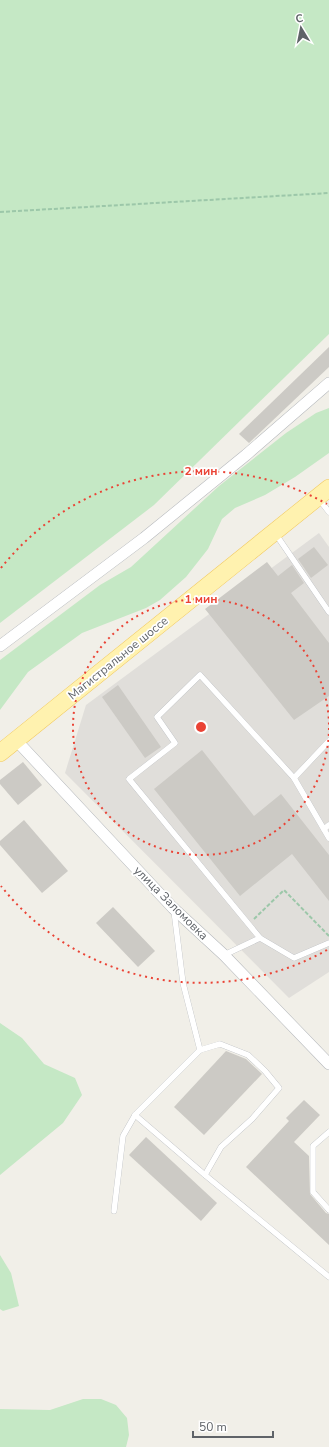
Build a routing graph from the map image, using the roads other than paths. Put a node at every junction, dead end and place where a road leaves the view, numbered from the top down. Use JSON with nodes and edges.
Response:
{"nodes":[{"id":1,"x":329,"y":383,"type":"edge"},
{"id":2,"x":324,"y":493,"type":"edge"},
{"id":3,"x":329,"y":512,"type":"edge"},
{"id":4,"x":275,"y":533,"type":"junction"},
{"id":5,"x":329,"y":612,"type":"edge"},
{"id":6,"x":0,"y":646,"type":"edge"},
{"id":7,"x":16,"y":740,"type":"junction"},
{"id":8,"x":329,"y":741,"type":"edge"},
{"id":9,"x":0,"y":753,"type":"edge"},
{"id":10,"x":294,"y":778,"type":"junction"},
{"id":11,"x":329,"y":825,"type":"edge"},
{"id":12,"x":324,"y":829,"type":"junction"},
{"id":13,"x":329,"y":838,"type":"edge"},
{"id":14,"x":174,"y":908,"type":"junction"},
{"id":15,"x":260,"y":938,"type":"junction"},
{"id":16,"x":329,"y":943,"type":"edge"},
{"id":17,"x":224,"y":955,"type":"junction"},
{"id":18,"x":200,"y":1050,"type":"junction"},
{"id":19,"x":329,"y":1064,"type":"edge"},
{"id":20,"x":135,"y":1114,"type":"junction"},
{"id":21,"x":329,"y":1132,"type":"edge"},
{"id":22,"x":205,"y":1175,"type":"junction"},
{"id":23,"x":329,"y":1210,"type":"edge"},
{"id":24,"x":114,"y":1211,"type":"dead end"},
{"id":25,"x":329,"y":1277,"type":"edge"}],
"edges":[{"from":1,"to":6,"type":"street"},
{"from":2,"to":3,"type":"lane"},
{"from":2,"to":4,"type":"main road","name":"Магистральное шоссе"},
{"from":4,"to":5,"type":"lane"},
{"from":4,"to":7,"type":"main road","name":"Магистральное шоссе"},
{"from":7,"to":9,"type":"main road","name":"Магистральное шоссе"},
{"from":7,"to":14,"type":"street","name":"улица Заломовка"},
{"from":8,"to":10,"type":"lane"},
{"from":10,"to":12,"type":"lane"},
{"from":10,"to":15,"type":"lane"},
{"from":11,"to":12,"type":"lane"},
{"from":12,"to":13,"type":"lane"},
{"from":14,"to":17,"type":"street","name":"улица Заломовка"},
{"from":14,"to":18,"type":"lane"},
{"from":15,"to":16,"type":"lane"},
{"from":15,"to":17,"type":"lane"},
{"from":17,"to":19,"type":"street","name":"улица Заломовка"},
{"from":18,"to":20,"type":"lane"},
{"from":18,"to":22,"type":"lane"},
{"from":20,"to":22,"type":"lane"},
{"from":20,"to":24,"type":"lane"},
{"from":21,"to":23,"type":"lane"},
{"from":22,"to":25,"type":"lane"}]}
